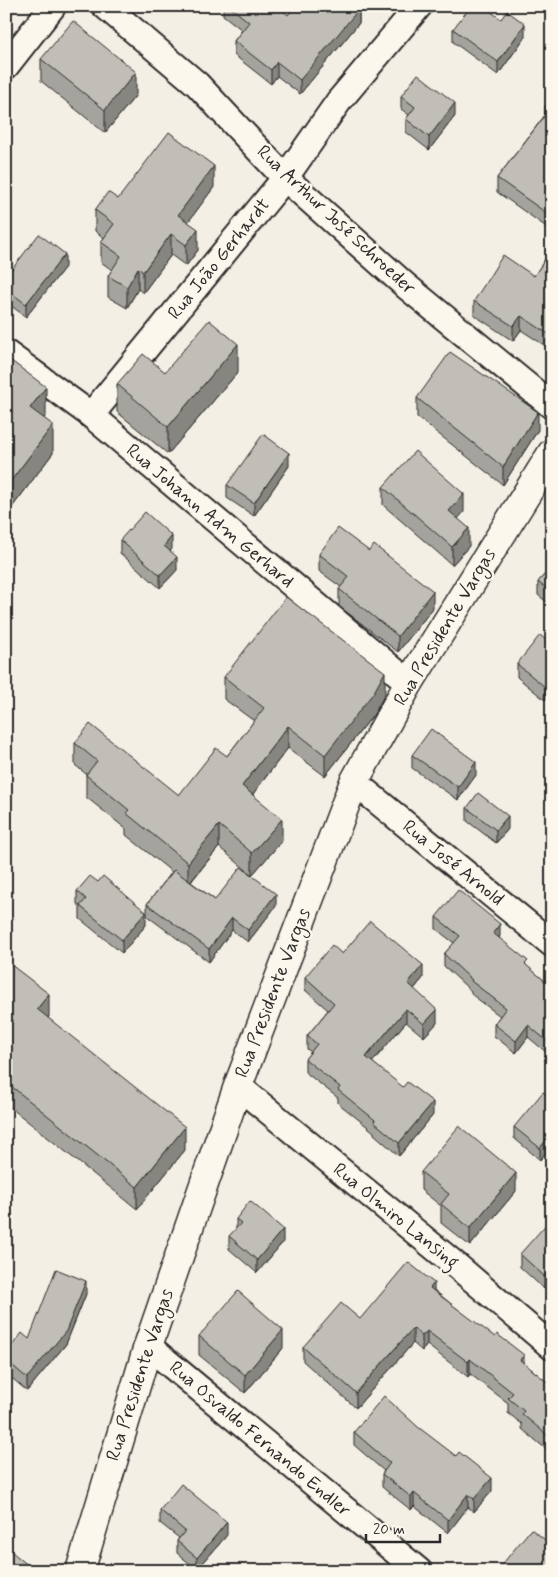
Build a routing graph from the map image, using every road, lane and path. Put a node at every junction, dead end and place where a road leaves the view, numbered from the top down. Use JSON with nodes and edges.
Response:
{"nodes":[{"id":1,"x":53,"y":6,"type":"edge"},
{"id":2,"x":105,"y":6,"type":"edge"},
{"id":3,"x":419,"y":6,"type":"edge"},
{"id":4,"x":6,"y":66,"type":"edge"},
{"id":5,"x":285,"y":178,"type":"junction"},
{"id":6,"x":6,"y":353,"type":"edge"},
{"id":7,"x":552,"y":406,"type":"edge"},
{"id":8,"x":90,"y":415,"type":"junction"},
{"id":9,"x":552,"y":453,"type":"edge"},
{"id":10,"x":409,"y":684,"type":"junction"},
{"id":11,"x":354,"y":782,"type":"junction"},
{"id":12,"x":552,"y":944,"type":"edge"},
{"id":13,"x":238,"y":1086,"type":"junction"},
{"id":14,"x":148,"y":1346,"type":"junction"},
{"id":15,"x":552,"y":1348,"type":"edge"},
{"id":16,"x":80,"y":1571,"type":"edge"},
{"id":17,"x":420,"y":1571,"type":"edge"}],
"edges":[{"from":1,"to":4,"type":"street"},
{"from":2,"to":5,"type":"street","name":"Rua Arthur José Schroeder"},
{"from":3,"to":5,"type":"street","name":"Rua João Gerhardt"},
{"from":5,"to":7,"type":"street","name":"Rua Arthur José Schroeder"},
{"from":5,"to":8,"type":"street","name":"Rua João Gerhardt"},
{"from":6,"to":8,"type":"street","name":"Rua Johann Adm Gerhard"},
{"from":8,"to":10,"type":"street","name":"Rua Johann Adm Gerhard"},
{"from":9,"to":10,"type":"main road","name":"Rua Presidente Vargas"},
{"from":10,"to":11,"type":"main road","name":"Rua Presidente Vargas"},
{"from":11,"to":12,"type":"street","name":"Rua José Arnold"},
{"from":11,"to":13,"type":"main road","name":"Rua Presidente Vargas"},
{"from":13,"to":14,"type":"main road","name":"Rua Presidente Vargas"},
{"from":13,"to":15,"type":"street","name":"Rua Olmiro Lansing"},
{"from":14,"to":16,"type":"main road","name":"Rua Presidente Vargas"},
{"from":14,"to":17,"type":"street","name":"Rua Osvaldo Fernando Endler"}]}
